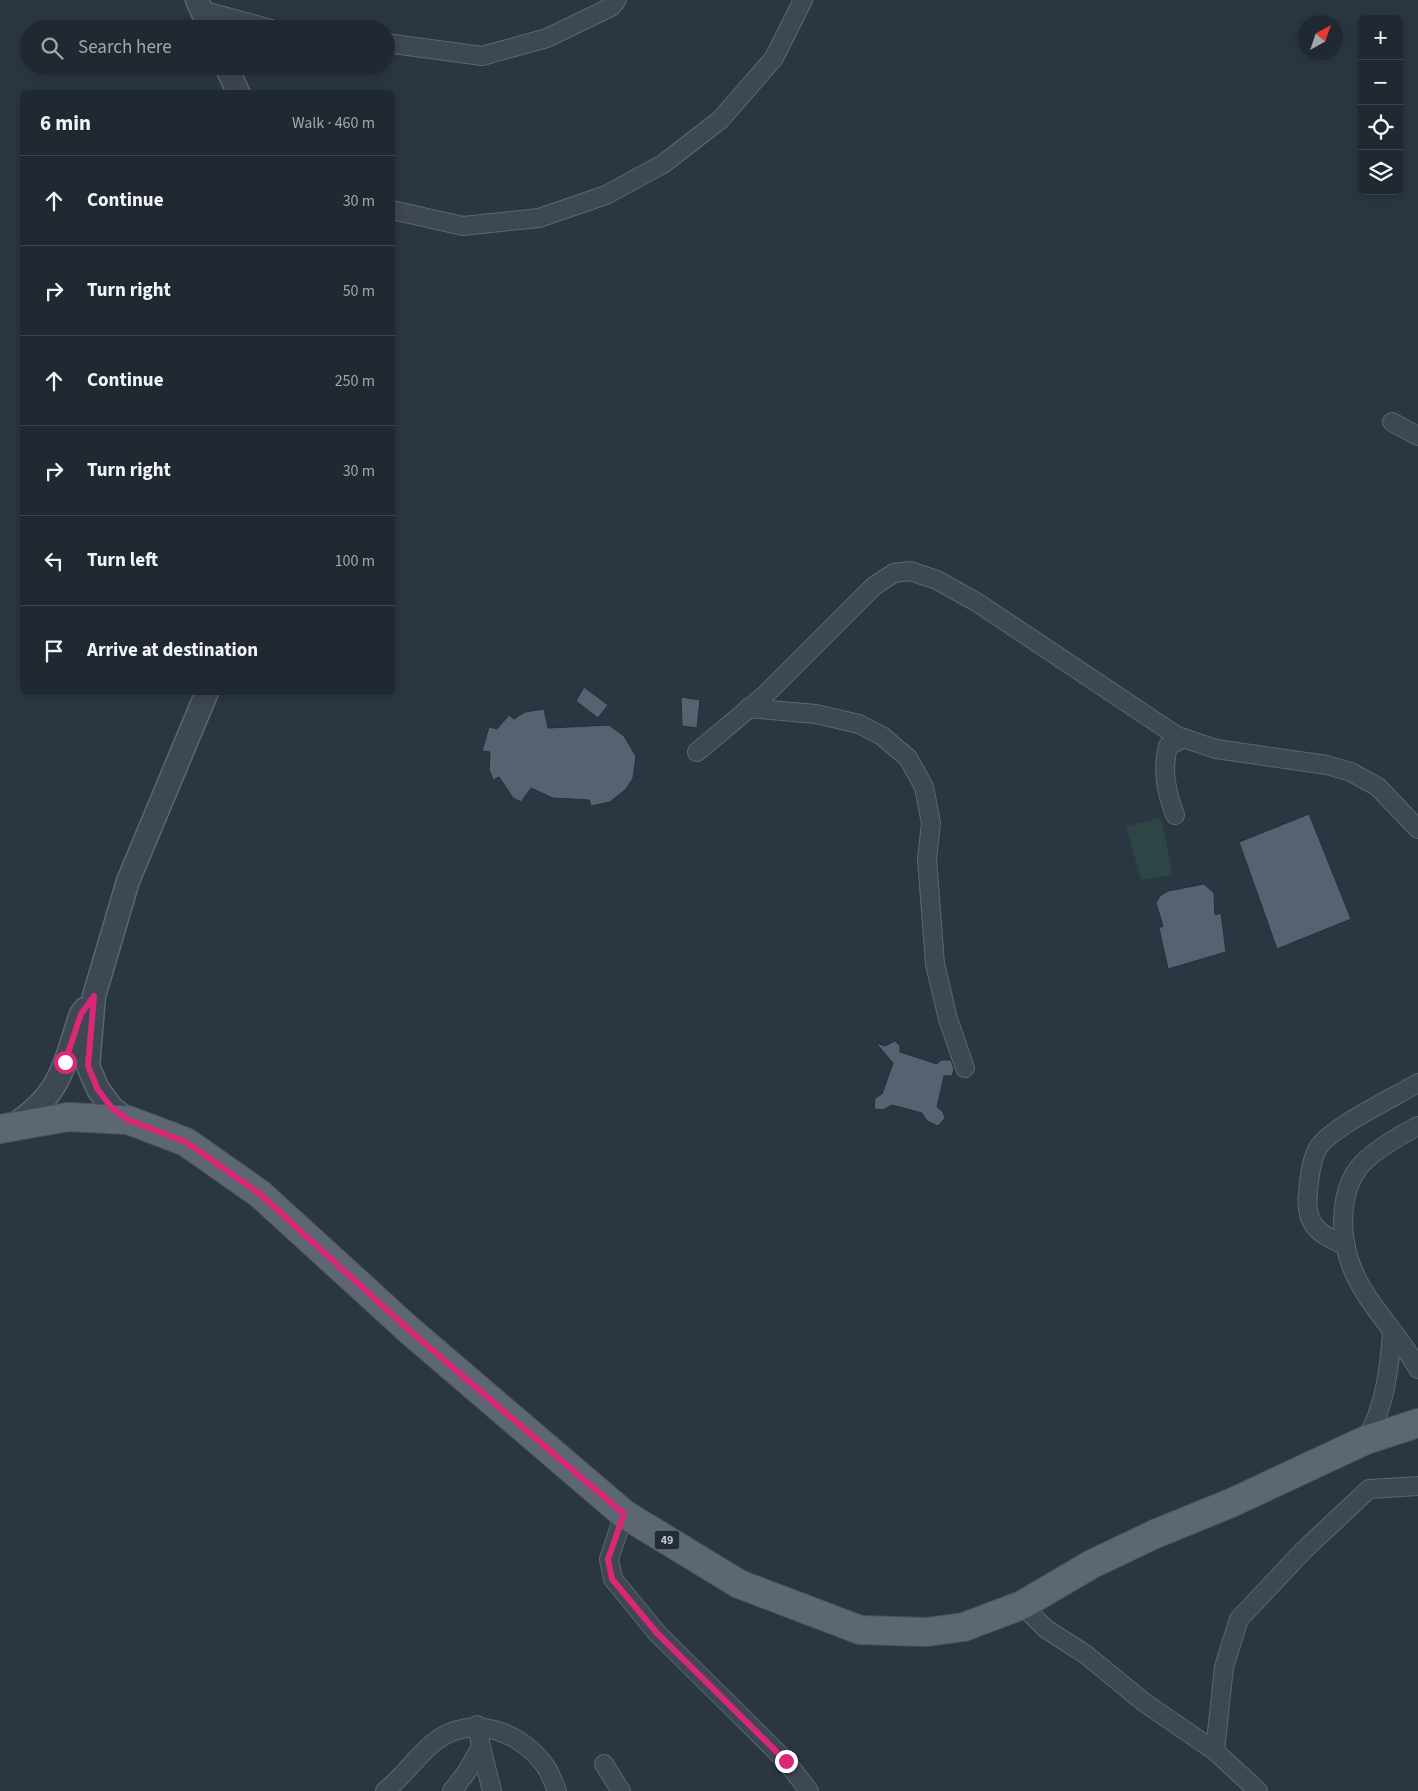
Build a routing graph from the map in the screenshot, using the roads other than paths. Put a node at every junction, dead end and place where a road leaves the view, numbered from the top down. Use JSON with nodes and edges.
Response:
{"nodes":[{"id":1,"x":617,"y":0,"type":"edge"},
{"id":2,"x":803,"y":0,"type":"edge"},
{"id":3,"x":203,"y":13,"type":"edge"},
{"id":4,"x":233,"y":20,"type":"edge"},
{"id":5,"x":395,"y":44,"type":"edge"},
{"id":6,"x":230,"y":75,"type":"edge"},
{"id":7,"x":237,"y":90,"type":"edge"},
{"id":8,"x":395,"y":211,"type":"edge"},
{"id":9,"x":1392,"y":422,"type":"dead end"},
{"id":10,"x":1418,"y":436,"type":"edge"},
{"id":11,"x":205,"y":695,"type":"edge"},
{"id":12,"x":748,"y":708,"type":"junction"},
{"id":13,"x":1184,"y":738,"type":"junction"},
{"id":14,"x":697,"y":752,"type":"dead end"},
{"id":15,"x":1174,"y":815,"type":"dead end"},
{"id":16,"x":1418,"y":829,"type":"edge"},
{"id":17,"x":94,"y":996,"type":"junction"},
{"id":18,"x":965,"y":1068,"type":"dead end"},
{"id":19,"x":1418,"y":1083,"type":"edge"},
{"id":20,"x":128,"y":1120,"type":"junction"},
{"id":21,"x":1418,"y":1126,"type":"edge"},
{"id":22,"x":6,"y":1128,"type":"edge"},
{"id":23,"x":1346,"y":1246,"type":"junction"},
{"id":24,"x":1392,"y":1333,"type":"junction"},
{"id":25,"x":1418,"y":1369,"type":"edge"},
{"id":26,"x":1418,"y":1423,"type":"edge"},
{"id":27,"x":1366,"y":1440,"type":"junction"},
{"id":28,"x":1418,"y":1486,"type":"edge"},
{"id":29,"x":624,"y":1514,"type":"junction"},
{"id":30,"x":1022,"y":1605,"type":"junction"},
{"id":31,"x":477,"y":1725,"type":"junction"},
{"id":32,"x":480,"y":1747,"type":"junction"},
{"id":33,"x":1215,"y":1751,"type":"junction"},
{"id":34,"x":604,"y":1764,"type":"dead end"},
{"id":35,"x":385,"y":1791,"type":"edge"},
{"id":36,"x":452,"y":1791,"type":"edge"},
{"id":37,"x":492,"y":1791,"type":"edge"},
{"id":38,"x":557,"y":1791,"type":"edge"},
{"id":39,"x":621,"y":1791,"type":"edge"},
{"id":40,"x":809,"y":1791,"type":"edge"},
{"id":41,"x":1258,"y":1791,"type":"edge"}],
"edges":[{"from":1,"to":5,"type":"street"},
{"from":2,"to":8,"type":"street"},
{"from":3,"to":4,"type":"street"},
{"from":6,"to":7,"type":"street"},
{"from":9,"to":10,"type":"street"},
{"from":11,"to":17,"type":"street"},
{"from":12,"to":13,"type":"street"},
{"from":12,"to":14,"type":"street"},
{"from":12,"to":18,"type":"street"},
{"from":13,"to":15,"type":"street"},
{"from":13,"to":16,"type":"street"},
{"from":17,"to":20,"type":"street"},
{"from":17,"to":22,"type":"street"},
{"from":19,"to":23,"type":"street"},
{"from":20,"to":22,"type":"main road","number":"49"},
{"from":20,"to":29,"type":"main road","number":"49"},
{"from":21,"to":23,"type":"street"},
{"from":23,"to":24,"type":"street"},
{"from":24,"to":25,"type":"street"},
{"from":24,"to":27,"type":"street"},
{"from":26,"to":27,"type":"main road","number":"49"},
{"from":27,"to":30,"type":"main road","number":"49"},
{"from":28,"to":33,"type":"street"},
{"from":29,"to":30,"type":"main road","number":"49"},
{"from":29,"to":40,"type":"street"},
{"from":30,"to":33,"type":"street"},
{"from":31,"to":32,"type":"street"},
{"from":31,"to":35,"type":"street"},
{"from":31,"to":38,"type":"street"},
{"from":32,"to":36,"type":"street"},
{"from":32,"to":37,"type":"street"},
{"from":33,"to":41,"type":"street"},
{"from":34,"to":39,"type":"street"}]}
